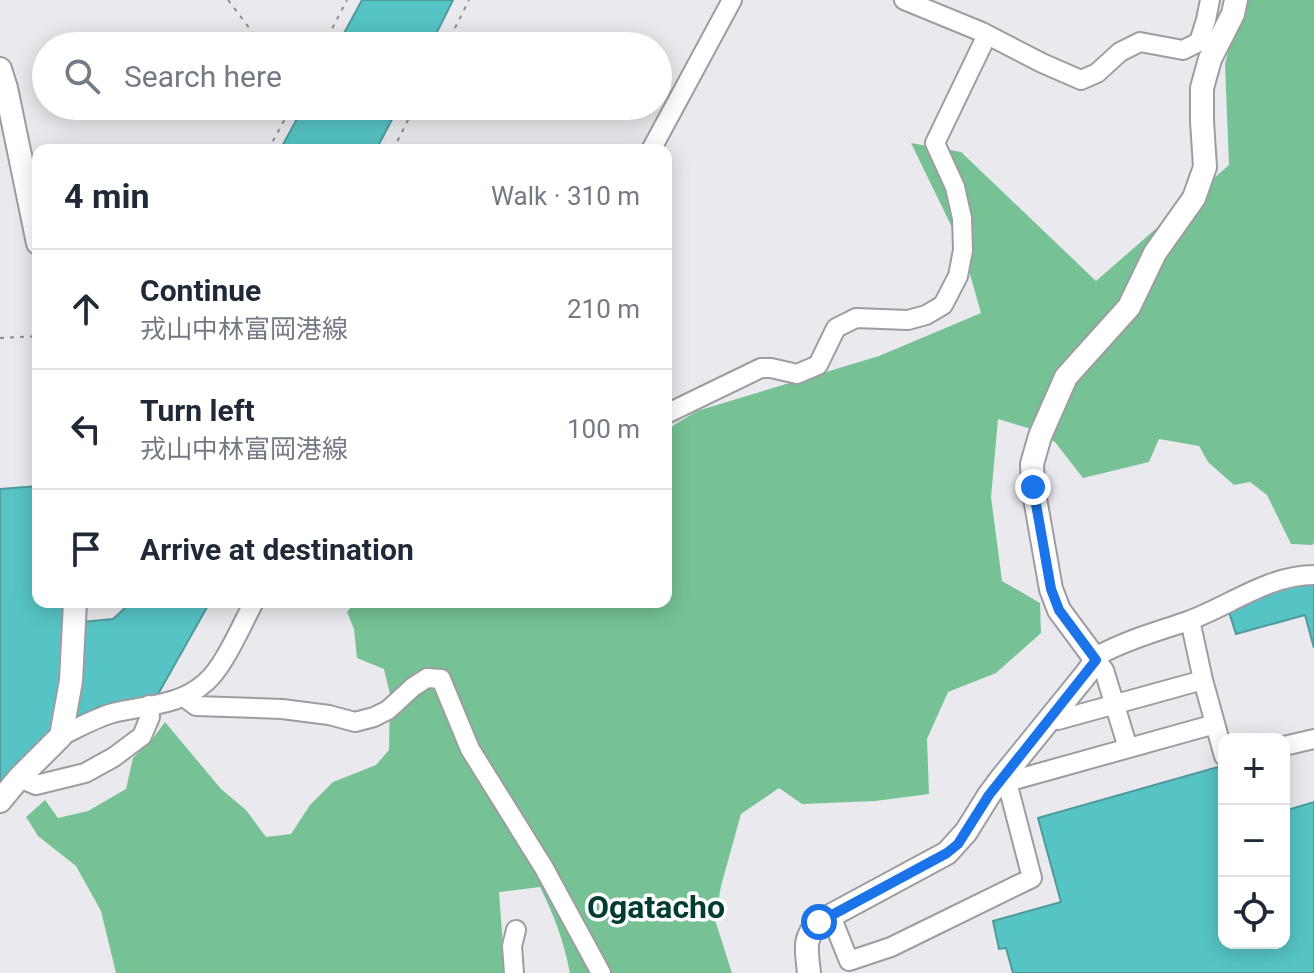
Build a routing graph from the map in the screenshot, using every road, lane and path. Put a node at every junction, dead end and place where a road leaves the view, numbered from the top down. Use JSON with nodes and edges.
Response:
{"nodes":[{"id":1,"x":228,"y":0,"type":"edge"},
{"id":2,"x":347,"y":0,"type":"edge"},
{"id":3,"x":469,"y":0,"type":"edge"},
{"id":4,"x":732,"y":0,"type":"edge"},
{"id":5,"x":904,"y":0,"type":"edge"},
{"id":6,"x":1210,"y":0,"type":"edge"},
{"id":7,"x":1236,"y":0,"type":"edge"},
{"id":8,"x":252,"y":32,"type":"edge"},
{"id":9,"x":330,"y":32,"type":"edge"},
{"id":10,"x":453,"y":32,"type":"edge"},
{"id":11,"x":987,"y":35,"type":"junction"},
{"id":12,"x":0,"y":69,"type":"edge"},
{"id":13,"x":672,"y":111,"type":"edge"},
{"id":14,"x":284,"y":120,"type":"edge"},
{"id":15,"x":408,"y":120,"type":"edge"},
{"id":16,"x":667,"y":120,"type":"edge"},
{"id":17,"x":271,"y":144,"type":"edge"},
{"id":18,"x":396,"y":144,"type":"edge"},
{"id":19,"x":654,"y":144,"type":"edge"},
{"id":20,"x":32,"y":214,"type":"edge"},
{"id":21,"x":32,"y":336,"type":"edge"},
{"id":22,"x":0,"y":338,"type":"edge"},
{"id":23,"x":672,"y":411,"type":"edge"},
{"id":24,"x":1314,"y":575,"type":"edge"},
{"id":25,"x":75,"y":608,"type":"edge"},
{"id":26,"x":251,"y":608,"type":"edge"},
{"id":27,"x":1190,"y":620,"type":"junction"},
{"id":28,"x":1096,"y":660,"type":"junction"},
{"id":29,"x":1203,"y":680,"type":"junction"},
{"id":30,"x":184,"y":697,"type":"junction"},
{"id":31,"x":149,"y":705,"type":"junction"},
{"id":32,"x":1114,"y":705,"type":"junction"},
{"id":33,"x":1051,"y":717,"type":"junction"},
{"id":34,"x":1215,"y":724,"type":"junction"},
{"id":35,"x":61,"y":732,"type":"junction"},
{"id":36,"x":1218,"y":735,"type":"edge"},
{"id":37,"x":1314,"y":739,"type":"edge"},
{"id":38,"x":1290,"y":745,"type":"edge"},
{"id":39,"x":1128,"y":748,"type":"junction"},
{"id":40,"x":19,"y":778,"type":"junction"},
{"id":41,"x":1004,"y":781,"type":"junction"},
{"id":42,"x":0,"y":801,"type":"edge"},
{"id":43,"x":831,"y":916,"type":"junction"},
{"id":44,"x":516,"y":930,"type":"dead end"},
{"id":45,"x":514,"y":973,"type":"edge"},
{"id":46,"x":601,"y":973,"type":"edge"},
{"id":47,"x":809,"y":973,"type":"edge"}],
"edges":[{"from":1,"to":8,"type":"path"},
{"from":2,"to":9,"type":"path"},
{"from":3,"to":10,"type":"path"},
{"from":4,"to":13,"type":"street"},
{"from":5,"to":11,"type":"street"},
{"from":6,"to":11,"type":"street"},
{"from":7,"to":28,"type":"main road"},
{"from":11,"to":23,"type":"street"},
{"from":12,"to":20,"type":"main road"},
{"from":14,"to":17,"type":"path"},
{"from":15,"to":18,"type":"path"},
{"from":16,"to":19,"type":"street"},
{"from":21,"to":22,"type":"path"},
{"from":24,"to":27,"type":"street"},
{"from":25,"to":35,"type":"main road"},
{"from":26,"to":30,"type":"street"},
{"from":27,"to":28,"type":"street"},
{"from":27,"to":29,"type":"street"},
{"from":28,"to":32,"type":"street"},
{"from":28,"to":33,"type":"main road"},
{"from":29,"to":32,"type":"street"},
{"from":29,"to":34,"type":"street"},
{"from":30,"to":31,"type":"street"},
{"from":30,"to":46,"type":"street"},
{"from":31,"to":35,"type":"street"},
{"from":31,"to":40,"type":"street"},
{"from":32,"to":33,"type":"street"},
{"from":32,"to":39,"type":"street"},
{"from":33,"to":41,"type":"main road"},
{"from":34,"to":36,"type":"street"},
{"from":34,"to":39,"type":"street"},
{"from":35,"to":40,"type":"main road"},
{"from":37,"to":38,"type":"street"},
{"from":39,"to":41,"type":"street"},
{"from":40,"to":42,"type":"main road"},
{"from":41,"to":43,"type":"main road"},
{"from":41,"to":43,"type":"street"},
{"from":43,"to":47,"type":"main road"},
{"from":44,"to":45,"type":"street"}]}
